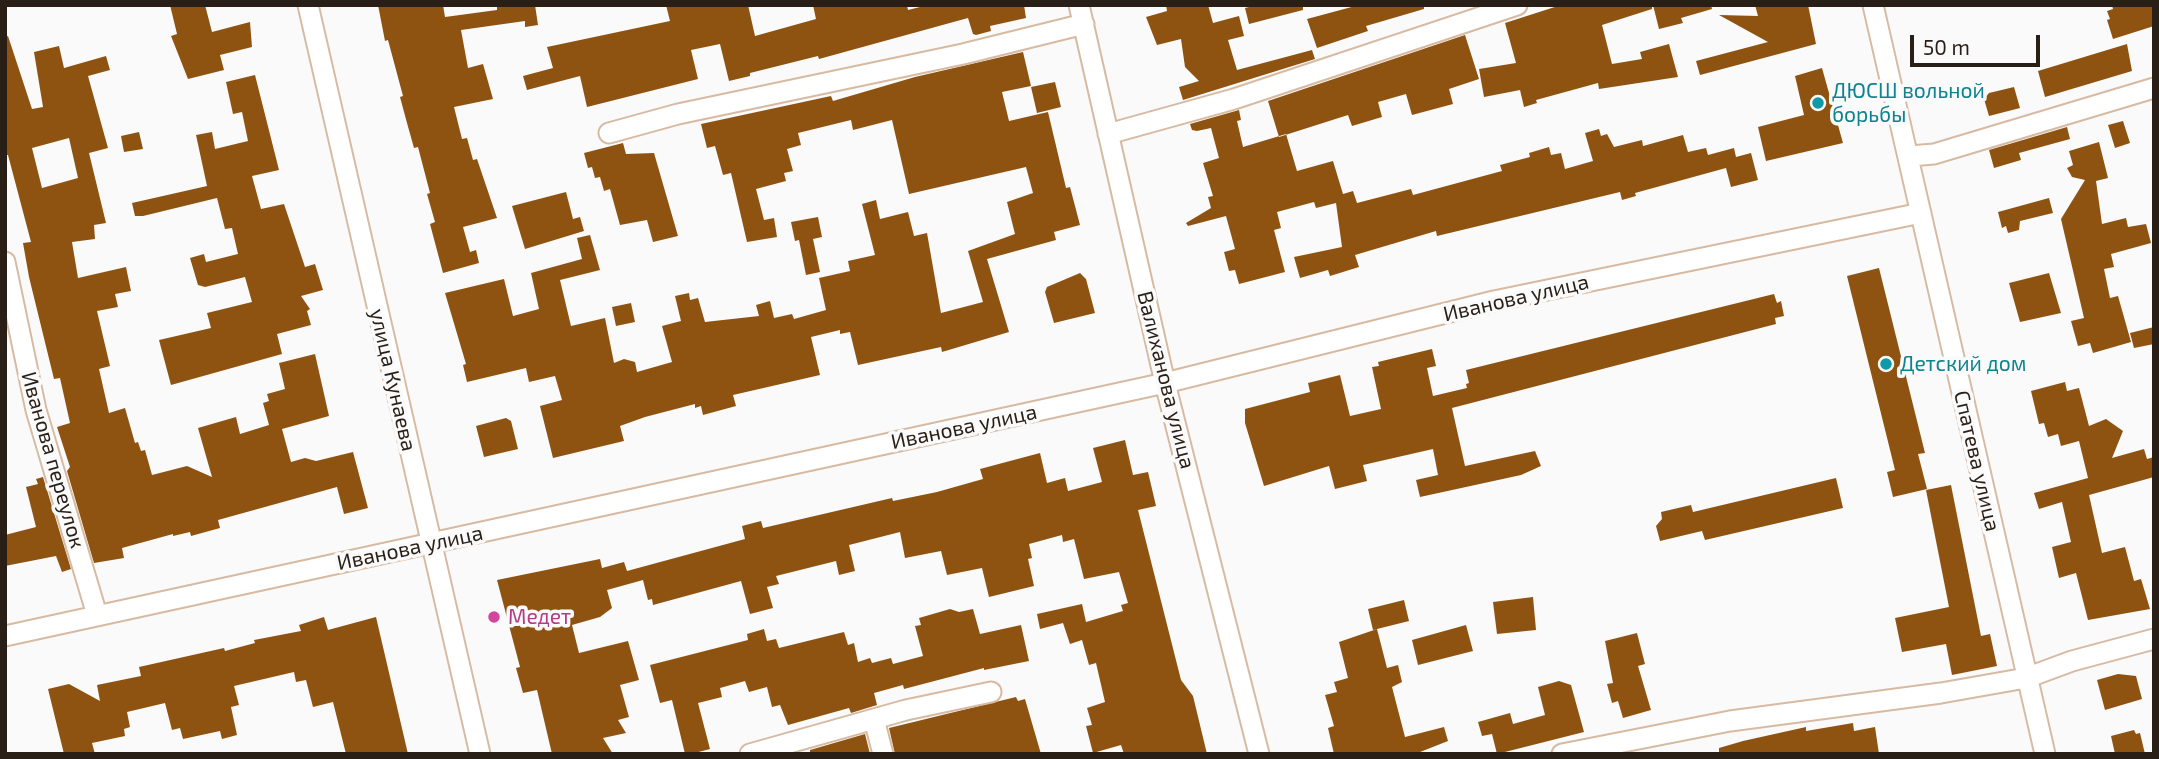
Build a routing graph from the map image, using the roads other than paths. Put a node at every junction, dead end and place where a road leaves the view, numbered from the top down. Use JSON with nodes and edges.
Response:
{"nodes":[{"id":1,"x":308,"y":5,"type":"edge"},
{"id":2,"x":1517,"y":5,"type":"edge"},
{"id":3,"x":1873,"y":5,"type":"edge"},
{"id":4,"x":1081,"y":15,"type":"edge"},
{"id":5,"x":2154,"y":88,"type":"edge"},
{"id":6,"x":609,"y":133,"type":"dead end"},
{"id":7,"x":1108,"y":134,"type":"junction"},
{"id":8,"x":1910,"y":156,"type":"junction"},
{"id":9,"x":1921,"y":214,"type":"junction"},
{"id":10,"x":5,"y":262,"type":"edge"},
{"id":11,"x":1165,"y":383,"type":"junction"},
{"id":12,"x":430,"y":544,"type":"junction"},
{"id":13,"x":97,"y":615,"type":"junction"},
{"id":14,"x":5,"y":636,"type":"edge"},
{"id":15,"x":2154,"y":639,"type":"edge"},
{"id":16,"x":2026,"y":678,"type":"junction"},
{"id":17,"x":991,"y":692,"type":"dead end"},
{"id":18,"x":874,"y":719,"type":"junction"},
{"id":19,"x":480,"y":754,"type":"edge"},
{"id":20,"x":750,"y":754,"type":"edge"},
{"id":21,"x":883,"y":754,"type":"edge"},
{"id":22,"x":1258,"y":754,"type":"edge"},
{"id":23,"x":1562,"y":754,"type":"edge"},
{"id":24,"x":2045,"y":754,"type":"edge"}],
"edges":[{"from":1,"to":12,"type":"street","name":"улица Кунаева"},
{"from":2,"to":7,"type":"street"},
{"from":3,"to":8,"type":"street","name":"Спатева улица"},
{"from":4,"to":6,"type":"street"},
{"from":4,"to":7,"type":"street","name":"Валиханова улица"},
{"from":5,"to":8,"type":"street"},
{"from":7,"to":11,"type":"street","name":"Валиханова улица"},
{"from":8,"to":9,"type":"street","name":"Спатева улица"},
{"from":9,"to":11,"type":"street","name":"Иванова улица"},
{"from":9,"to":16,"type":"street","name":"Спатева улица"},
{"from":10,"to":13,"type":"street","name":"Иванова переулок"},
{"from":11,"to":12,"type":"street","name":"Иванова улица"},
{"from":11,"to":22,"type":"street","name":"Валиханова улица"},
{"from":12,"to":13,"type":"street","name":"Иванова улица"},
{"from":12,"to":19,"type":"street","name":"улица Кунаева"},
{"from":13,"to":14,"type":"street","name":"Иванова улица"},
{"from":15,"to":16,"type":"street"},
{"from":16,"to":23,"type":"street"},
{"from":16,"to":24,"type":"street","name":"Спатева улица"},
{"from":17,"to":18,"type":"street"},
{"from":18,"to":20,"type":"street"},
{"from":18,"to":21,"type":"street"}]}
